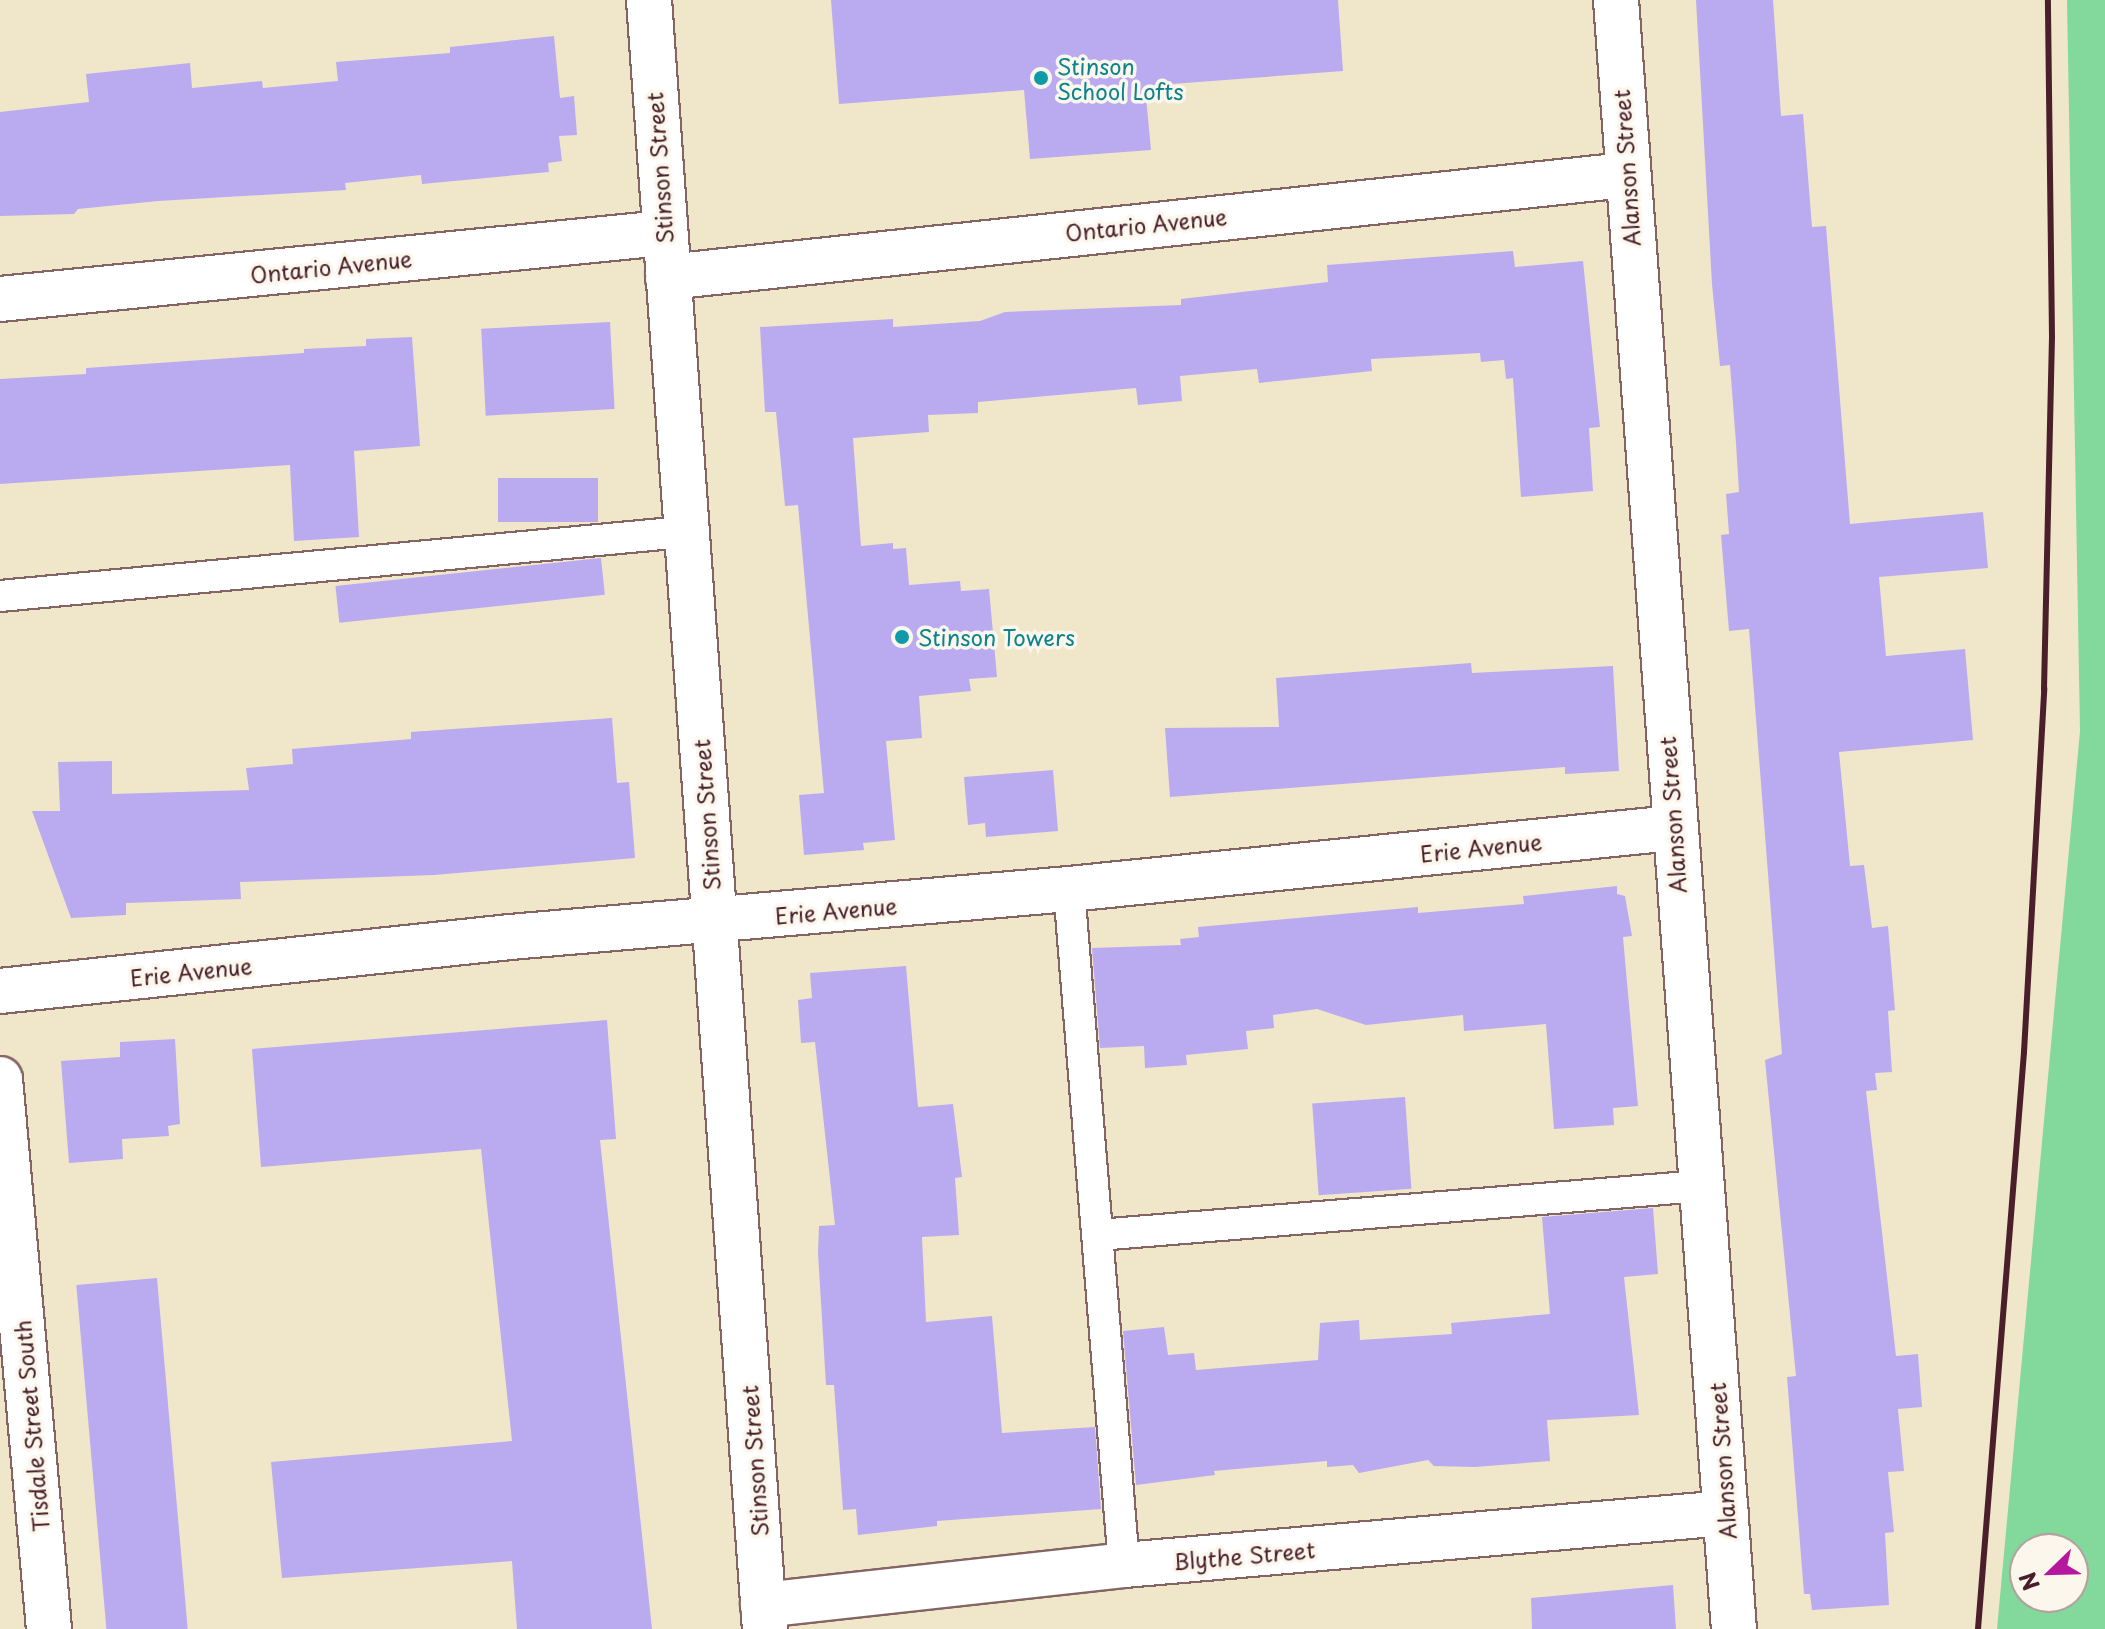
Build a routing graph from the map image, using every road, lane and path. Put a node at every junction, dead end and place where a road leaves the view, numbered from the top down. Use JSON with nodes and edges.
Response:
{"nodes":[{"id":1,"x":649,"y":0,"type":"edge"},
{"id":2,"x":1616,"y":0,"type":"edge"},
{"id":3,"x":1625,"y":175,"type":"junction"},
{"id":4,"x":663,"y":233,"type":"junction"},
{"id":5,"x":668,"y":277,"type":"junction"},
{"id":6,"x":0,"y":299,"type":"edge"},
{"id":7,"x":684,"y":532,"type":"junction"},
{"id":8,"x":0,"y":596,"type":"edge"},
{"id":9,"x":1673,"y":828,"type":"junction"},
{"id":10,"x":1069,"y":889,"type":"junction"},
{"id":11,"x":714,"y":922,"type":"junction"},
{"id":12,"x":0,"y":991,"type":"edge"},
{"id":13,"x":0,"y":1079,"type":"edge"},
{"id":14,"x":1701,"y":1186,"type":"junction"},
{"id":15,"x":1098,"y":1235,"type":"junction"},
{"id":16,"x":1726,"y":1513,"type":"junction"},
{"id":17,"x":1124,"y":1565,"type":"junction"},
{"id":18,"x":764,"y":1617,"type":"edge"},
{"id":19,"x":49,"y":1629,"type":"edge"},
{"id":20,"x":1734,"y":1629,"type":"edge"}],
"edges":[{"from":1,"to":4,"type":"street","name":"Stinson Street"},
{"from":2,"to":3,"type":"street","name":"Alanson Street"},
{"from":3,"to":5,"type":"street","name":"Ontario Avenue"},
{"from":3,"to":9,"type":"street","name":"Alanson Street"},
{"from":4,"to":5,"type":"street","name":"Stinson Street"},
{"from":4,"to":6,"type":"street","name":"Ontario Avenue"},
{"from":5,"to":7,"type":"street","name":"Stinson Street"},
{"from":7,"to":8,"type":"lane"},
{"from":7,"to":11,"type":"street","name":"Stinson Street"},
{"from":9,"to":10,"type":"street","name":"Erie Avenue"},
{"from":9,"to":14,"type":"street","name":"Alanson Street"},
{"from":10,"to":11,"type":"street","name":"Erie Avenue"},
{"from":10,"to":15,"type":"lane"},
{"from":11,"to":12,"type":"street","name":"Erie Avenue"},
{"from":11,"to":18,"type":"street","name":"Stinson Street"},
{"from":13,"to":19,"type":"street","name":"Tisdale Street South"},
{"from":14,"to":15,"type":"lane"},
{"from":14,"to":16,"type":"street","name":"Alanson Street"},
{"from":15,"to":17,"type":"lane"},
{"from":16,"to":17,"type":"street","name":"Blythe Street"},
{"from":16,"to":20,"type":"street","name":"Alanson Street"},
{"from":17,"to":18,"type":"street","name":"Blythe Street"}]}
